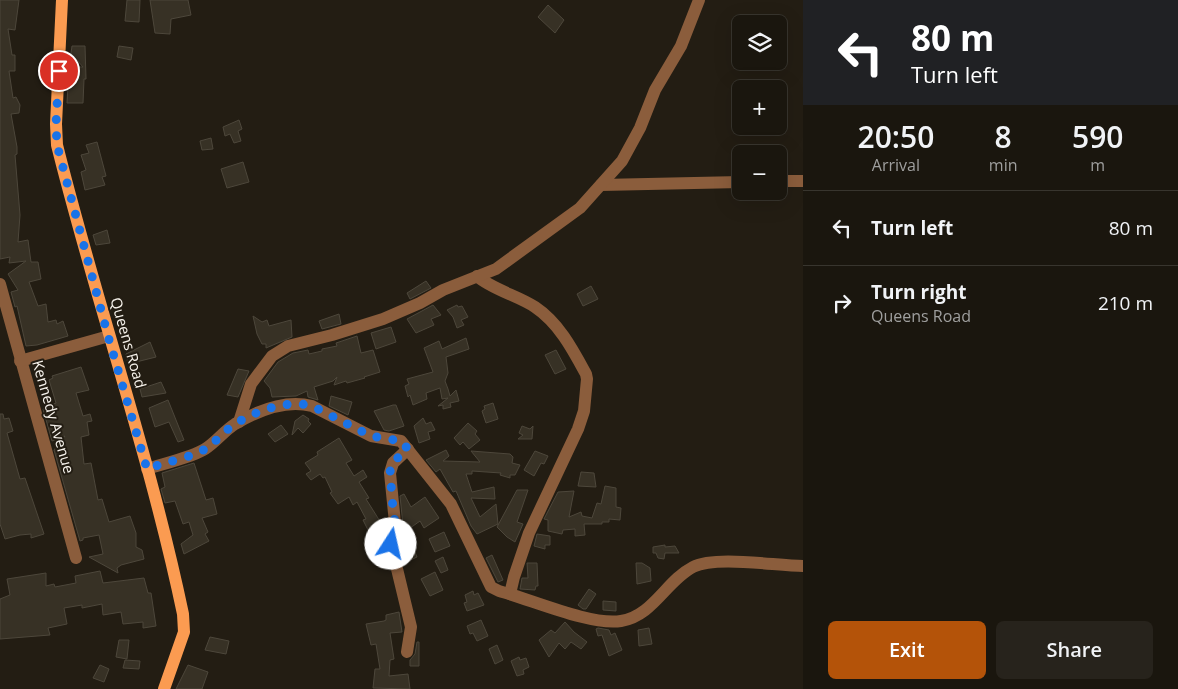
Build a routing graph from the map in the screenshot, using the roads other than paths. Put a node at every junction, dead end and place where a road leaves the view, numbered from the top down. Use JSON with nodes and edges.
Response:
{"nodes":[{"id":1,"x":62,"y":0,"type":"edge"},
{"id":2,"x":699,"y":0,"type":"edge"},
{"id":3,"x":787,"y":181,"type":"edge"},
{"id":4,"x":803,"y":181,"type":"edge"},
{"id":5,"x":732,"y":182,"type":"edge"},
{"id":6,"x":602,"y":185,"type":"junction"},
{"id":7,"x":477,"y":276,"type":"junction"},
{"id":8,"x":0,"y":284,"type":"edge"},
{"id":9,"x":108,"y":336,"type":"junction"},
{"id":10,"x":20,"y":361,"type":"junction"},
{"id":11,"x":239,"y":422,"type":"junction"},
{"id":12,"x":408,"y":449,"type":"junction"},
{"id":13,"x":147,"y":469,"type":"junction"},
{"id":14,"x":76,"y":558,"type":"dead end"},
{"id":15,"x":803,"y":566,"type":"edge"},
{"id":16,"x":510,"y":594,"type":"junction"},
{"id":17,"x":407,"y":652,"type":"dead end"},
{"id":18,"x":164,"y":689,"type":"edge"}],
"edges":[{"from":1,"to":9,"type":"main road","name":"Queens Road"},
{"from":2,"to":6,"type":"street"},
{"from":3,"to":4,"type":"street"},
{"from":5,"to":6,"type":"street"},
{"from":6,"to":7,"type":"street"},
{"from":7,"to":11,"type":"street"},
{"from":7,"to":16,"type":"street"},
{"from":8,"to":10,"type":"street","name":"Kennedy Avenue"},
{"from":9,"to":10,"type":"street"},
{"from":9,"to":13,"type":"main road","name":"Queens Road"},
{"from":10,"to":14,"type":"street","name":"Kennedy Avenue"},
{"from":11,"to":12,"type":"street"},
{"from":11,"to":13,"type":"street"},
{"from":12,"to":16,"type":"street"},
{"from":12,"to":17,"type":"street"},
{"from":13,"to":18,"type":"main road","name":"Queens Road"},
{"from":15,"to":16,"type":"street"}]}
